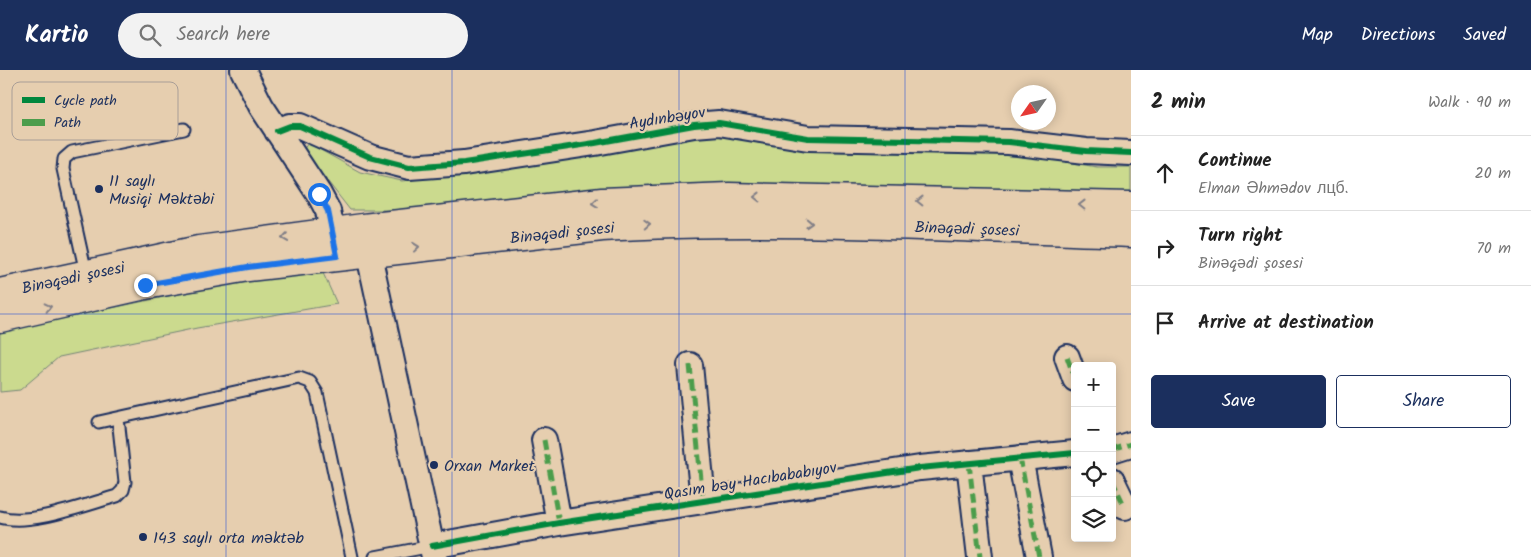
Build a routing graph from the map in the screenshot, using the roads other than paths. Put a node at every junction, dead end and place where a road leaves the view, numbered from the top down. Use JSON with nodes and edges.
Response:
{"nodes":[{"id":1,"x":243,"y":70,"type":"edge"},
{"id":2,"x":184,"y":129,"type":"dead end"},
{"id":3,"x":178,"y":130,"type":"edge"},
{"id":4,"x":277,"y":131,"type":"junction"},
{"id":5,"x":130,"y":140,"type":"edge"},
{"id":6,"x":1131,"y":153,"type":"edge"},
{"id":7,"x":1131,"y":206,"type":"edge"},
{"id":8,"x":1131,"y":233,"type":"edge"},
{"id":9,"x":365,"y":240,"type":"junction"},
{"id":10,"x":335,"y":244,"type":"junction"},
{"id":11,"x":86,"y":273,"type":"junction"},
{"id":12,"x":0,"y":293,"type":"edge"},
{"id":13,"x":0,"y":318,"type":"edge"},
{"id":14,"x":1067,"y":357,"type":"dead end"},
{"id":15,"x":690,"y":365,"type":"dead end"},
{"id":16,"x":1071,"y":368,"type":"edge"},
{"id":17,"x":118,"y":418,"type":"junction"},
{"id":18,"x":99,"y":422,"type":"dead end"},
{"id":19,"x":544,"y":440,"type":"dead end"},
{"id":20,"x":1131,"y":444,"type":"edge"},
{"id":21,"x":1116,"y":449,"type":"edge"},
{"id":22,"x":1071,"y":453,"type":"edge"},
{"id":23,"x":1020,"y":458,"type":"junction"},
{"id":24,"x":970,"y":463,"type":"junction"},
{"id":25,"x":1116,"y":488,"type":"edge"},
{"id":26,"x":704,"y":501,"type":"junction"},
{"id":27,"x":1125,"y":507,"type":"dead end"},
{"id":28,"x":0,"y":517,"type":"edge"},
{"id":29,"x":558,"y":523,"type":"junction"},
{"id":30,"x":433,"y":551,"type":"edge"},
{"id":31,"x":352,"y":557,"type":"edge"},
{"id":32,"x":376,"y":557,"type":"edge"},
{"id":33,"x":980,"y":557,"type":"edge"},
{"id":34,"x":1039,"y":557,"type":"edge"}],
"edges":[{"from":1,"to":4,"type":"street"},
{"from":2,"to":3,"type":"lane"},
{"from":4,"to":6,"type":"street","name":"Aydınbəyov"},
{"from":4,"to":10,"type":"street"},
{"from":5,"to":11,"type":"lane"},
{"from":7,"to":9,"type":"main road","name":"Binəqədi şosesi","one_way":true},
{"from":9,"to":8,"type":"main road","name":"Binəqədi şosesi","one_way":true},
{"from":9,"to":10,"type":"main road","name":"Binəqədi şosesi"},
{"from":9,"to":30,"type":"street"},
{"from":10,"to":11,"type":"main road","name":"Binəqədi şosesi","one_way":true},
{"from":13,"to":10,"type":"main road","name":"Binəqədi şosesi","one_way":true},
{"from":11,"to":12,"type":"main road","name":"Binəqədi şosesi"},
{"from":14,"to":16,"type":"street"},
{"from":15,"to":26,"type":"street"},
{"from":17,"to":18,"type":"lane"},
{"from":17,"to":28,"type":"lane"},
{"from":17,"to":31,"type":"lane"},
{"from":19,"to":29,"type":"street"},
{"from":20,"to":21,"type":"street"},
{"from":22,"to":23,"type":"street","name":"Qasım bəy Hacıbababıyov"},
{"from":23,"to":24,"type":"street","name":"Qasım bəy Hacıbababıyov"},
{"from":23,"to":34,"type":"street"},
{"from":24,"to":26,"type":"street","name":"Qasım bəy Hacıbababıyov"},
{"from":24,"to":33,"type":"street"},
{"from":25,"to":27,"type":"street"},
{"from":26,"to":29,"type":"street","name":"Qasım bəy Hacıbababıyov"},
{"from":29,"to":30,"type":"street","name":"Qasım bəy Hacıbababıyov"},
{"from":30,"to":32,"type":"lane"}]}
